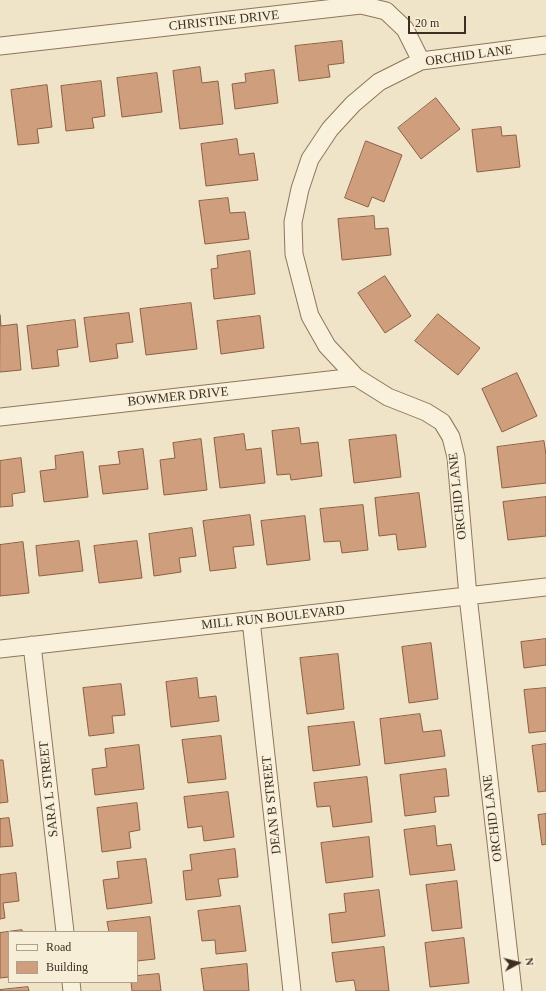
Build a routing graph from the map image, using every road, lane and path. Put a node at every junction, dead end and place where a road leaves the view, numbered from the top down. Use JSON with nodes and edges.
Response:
{"nodes":[{"id":1,"x":546,"y":45,"type":"edge"},
{"id":2,"x":0,"y":46,"type":"edge"},
{"id":3,"x":421,"y":61,"type":"junction"},
{"id":4,"x":356,"y":377,"type":"junction"},
{"id":5,"x":0,"y":417,"type":"edge"},
{"id":6,"x":546,"y":587,"type":"edge"},
{"id":7,"x":468,"y":596,"type":"junction"},
{"id":8,"x":251,"y":620,"type":"junction"},
{"id":9,"x":32,"y":645,"type":"junction"},
{"id":10,"x":0,"y":649,"type":"edge"},
{"id":11,"x":65,"y":931,"type":"edge"},
{"id":12,"x":292,"y":991,"type":"edge"},
{"id":13,"x":513,"y":991,"type":"edge"}],
"edges":[{"from":1,"to":3,"type":"street","name":"ORCHID LANE"},
{"from":2,"to":3,"type":"street","name":"CHRISTINE DRIVE"},
{"from":3,"to":4,"type":"street","name":"ORCHID LANE"},
{"from":4,"to":5,"type":"street","name":"BOWMER DRIVE"},
{"from":4,"to":7,"type":"street","name":"ORCHID LANE"},
{"from":6,"to":7,"type":"street","name":"MILL RUN BOULEVARD"},
{"from":7,"to":8,"type":"street","name":"MILL RUN BOULEVARD"},
{"from":7,"to":13,"type":"street","name":"ORCHID LANE"},
{"from":8,"to":9,"type":"street","name":"MILL RUN BOULEVARD"},
{"from":8,"to":12,"type":"street","name":"DEAN B STREET"},
{"from":9,"to":10,"type":"street","name":"MILL RUN BOULEVARD"},
{"from":9,"to":11,"type":"street","name":"SARA L STREET"}]}
